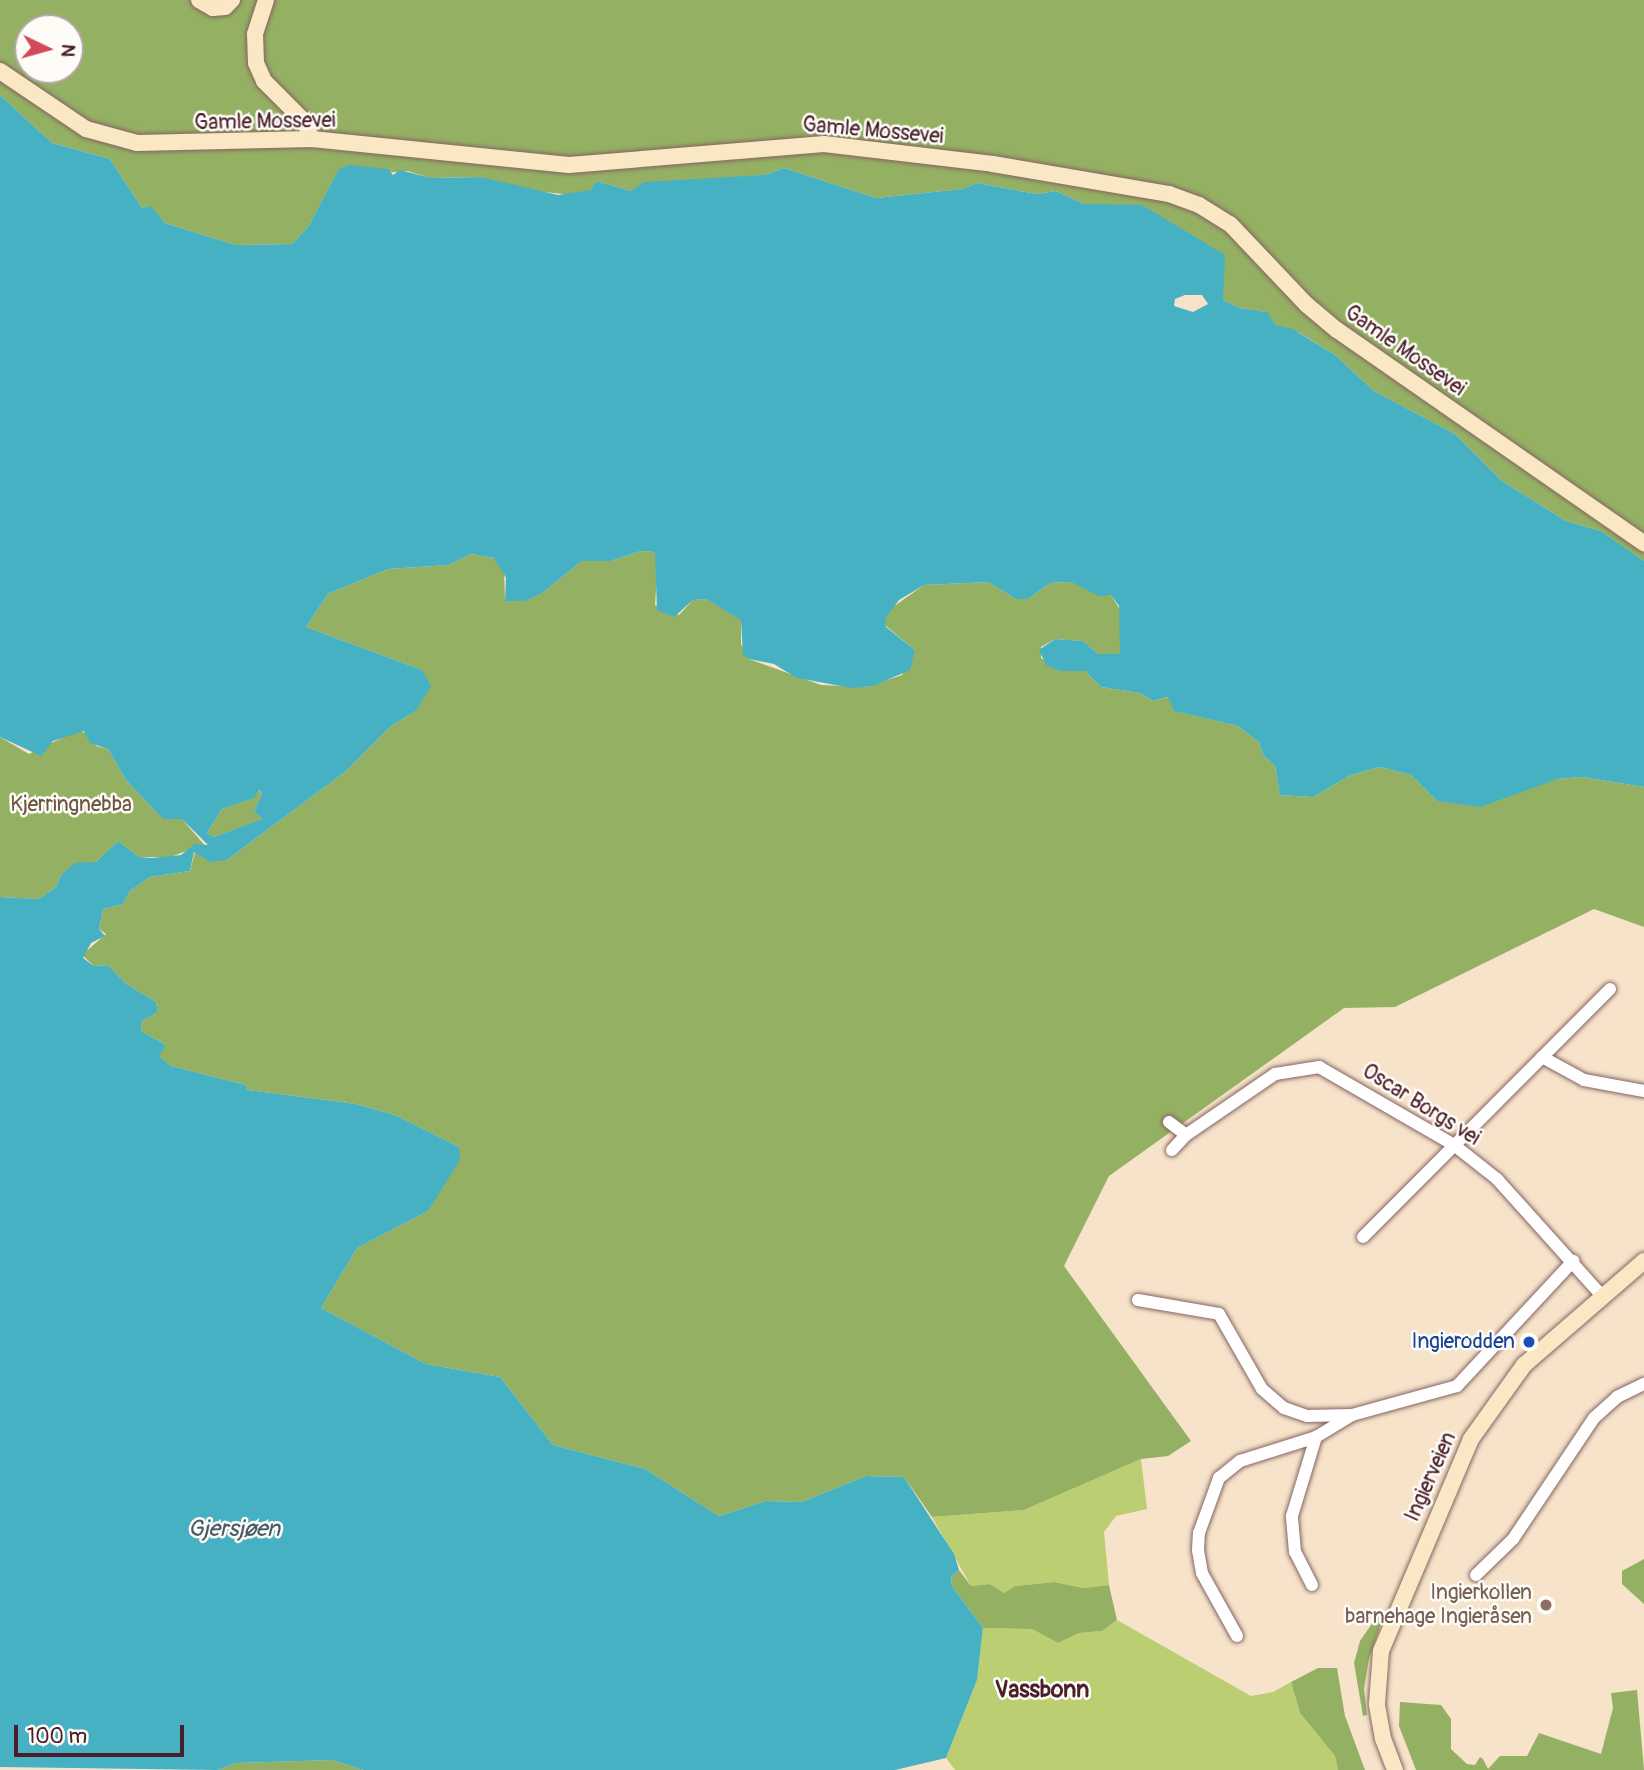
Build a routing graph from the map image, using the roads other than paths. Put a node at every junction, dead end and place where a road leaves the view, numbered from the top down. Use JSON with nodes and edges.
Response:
{"nodes":[{"id":1,"x":199,"y":0,"type":"edge"},
{"id":2,"x":232,"y":0,"type":"edge"},
{"id":3,"x":266,"y":0,"type":"edge"},
{"id":4,"x":0,"y":71,"type":"edge"},
{"id":5,"x":312,"y":139,"type":"junction"},
{"id":6,"x":1644,"y":543,"type":"edge"},
{"id":7,"x":1611,"y":989,"type":"dead end"},
{"id":8,"x":1542,"y":1057,"type":"junction"},
{"id":9,"x":1644,"y":1091,"type":"edge"},
{"id":10,"x":1169,"y":1122,"type":"dead end"},
{"id":11,"x":1186,"y":1135,"type":"junction"},
{"id":12,"x":1454,"y":1145,"type":"junction"},
{"id":13,"x":1172,"y":1150,"type":"dead end"},
{"id":14,"x":1363,"y":1237,"type":"dead end"},
{"id":15,"x":1573,"y":1261,"type":"junction"},
{"id":16,"x":1644,"y":1261,"type":"edge"},
{"id":17,"x":1602,"y":1296,"type":"junction"},
{"id":18,"x":1138,"y":1300,"type":"dead end"},
{"id":19,"x":1644,"y":1384,"type":"edge"},
{"id":20,"x":1352,"y":1415,"type":"junction"},
{"id":21,"x":1315,"y":1437,"type":"junction"},
{"id":22,"x":1476,"y":1575,"type":"dead end"},
{"id":23,"x":1312,"y":1585,"type":"dead end"},
{"id":24,"x":1237,"y":1636,"type":"dead end"},
{"id":25,"x":1395,"y":1770,"type":"edge"}],
"edges":[{"from":1,"to":2,"type":"main road"},
{"from":3,"to":5,"type":"main road"},
{"from":4,"to":5,"type":"main road","name":"Gamle Mossevei"},
{"from":5,"to":6,"type":"main road","name":"Gamle Mossevei"},
{"from":7,"to":8,"type":"street"},
{"from":8,"to":9,"type":"street"},
{"from":8,"to":12,"type":"street"},
{"from":10,"to":11,"type":"street"},
{"from":11,"to":12,"type":"street","name":"Oscar Borgs vei"},
{"from":11,"to":13,"type":"street","name":"Oscar Borgs vei"},
{"from":12,"to":14,"type":"street"},
{"from":12,"to":15,"type":"street","name":"Oscar Borgs vei"},
{"from":15,"to":17,"type":"street","name":"Oscar Borgs vei"},
{"from":15,"to":20,"type":"street"},
{"from":16,"to":17,"type":"main road","name":"Ingierveien"},
{"from":17,"to":25,"type":"main road","name":"Ingierveien"},
{"from":18,"to":20,"type":"street"},
{"from":19,"to":22,"type":"street"},
{"from":20,"to":21,"type":"street"},
{"from":21,"to":23,"type":"street"},
{"from":21,"to":24,"type":"street"}]}
